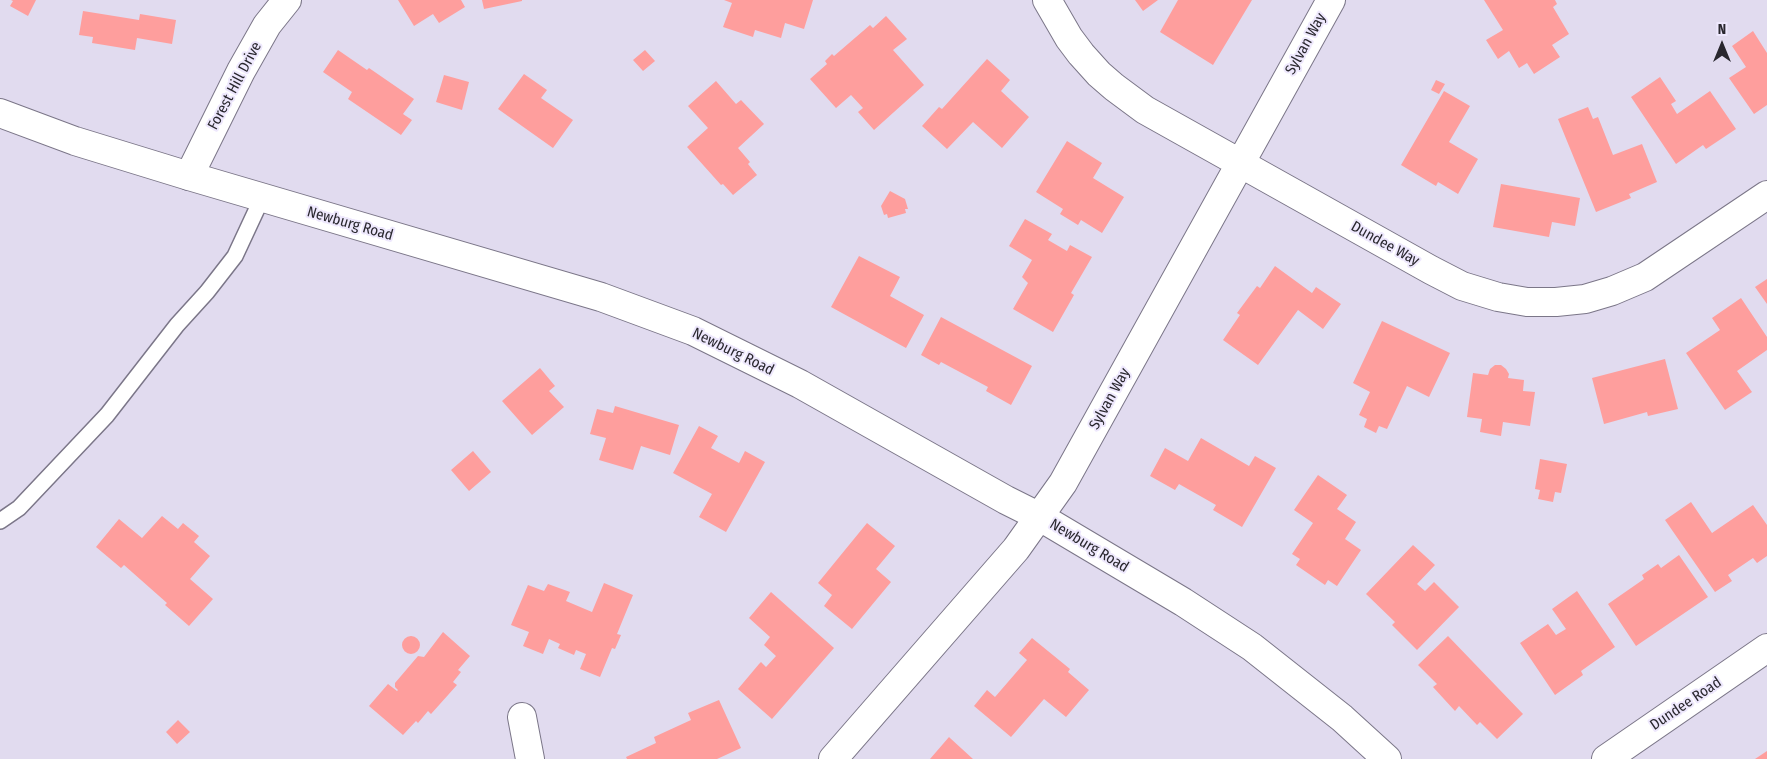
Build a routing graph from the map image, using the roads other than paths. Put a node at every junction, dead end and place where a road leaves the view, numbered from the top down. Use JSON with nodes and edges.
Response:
{"nodes":[{"id":1,"x":287,"y":0,"type":"edge"},
{"id":2,"x":1047,"y":0,"type":"edge"},
{"id":3,"x":1331,"y":0,"type":"edge"},
{"id":4,"x":0,"y":113,"type":"edge"},
{"id":5,"x":1242,"y":164,"type":"junction"},
{"id":6,"x":189,"y":176,"type":"junction"},
{"id":7,"x":1767,"y":194,"type":"edge"},
{"id":8,"x":262,"y":198,"type":"junction"},
{"id":9,"x":1040,"y":517,"type":"junction"},
{"id":10,"x":0,"y":521,"type":"edge"},
{"id":11,"x":1767,"y":648,"type":"edge"},
{"id":12,"x":522,"y":716,"type":"dead end"},
{"id":13,"x":530,"y":759,"type":"edge"},
{"id":14,"x":833,"y":759,"type":"edge"},
{"id":15,"x":1387,"y":759,"type":"edge"},
{"id":16,"x":1606,"y":759,"type":"edge"}],
"edges":[{"from":1,"to":6,"type":"street","name":"Forest Hill Drive"},
{"from":2,"to":5,"type":"street","name":"Dundee Way"},
{"from":3,"to":5,"type":"street","name":"Sylvan Way"},
{"from":4,"to":6,"type":"street","name":"Newburg Road"},
{"from":5,"to":7,"type":"street","name":"Dundee Way"},
{"from":5,"to":9,"type":"street","name":"Sylvan Way"},
{"from":6,"to":8,"type":"street","name":"Newburg Road"},
{"from":8,"to":9,"type":"street","name":"Newburg Road"},
{"from":8,"to":10,"type":"lane"},
{"from":9,"to":14,"type":"street","name":"Sylvan Way"},
{"from":9,"to":15,"type":"street","name":"Newburg Road"},
{"from":11,"to":16,"type":"street","name":"Dundee Road"},
{"from":12,"to":13,"type":"street"}]}
